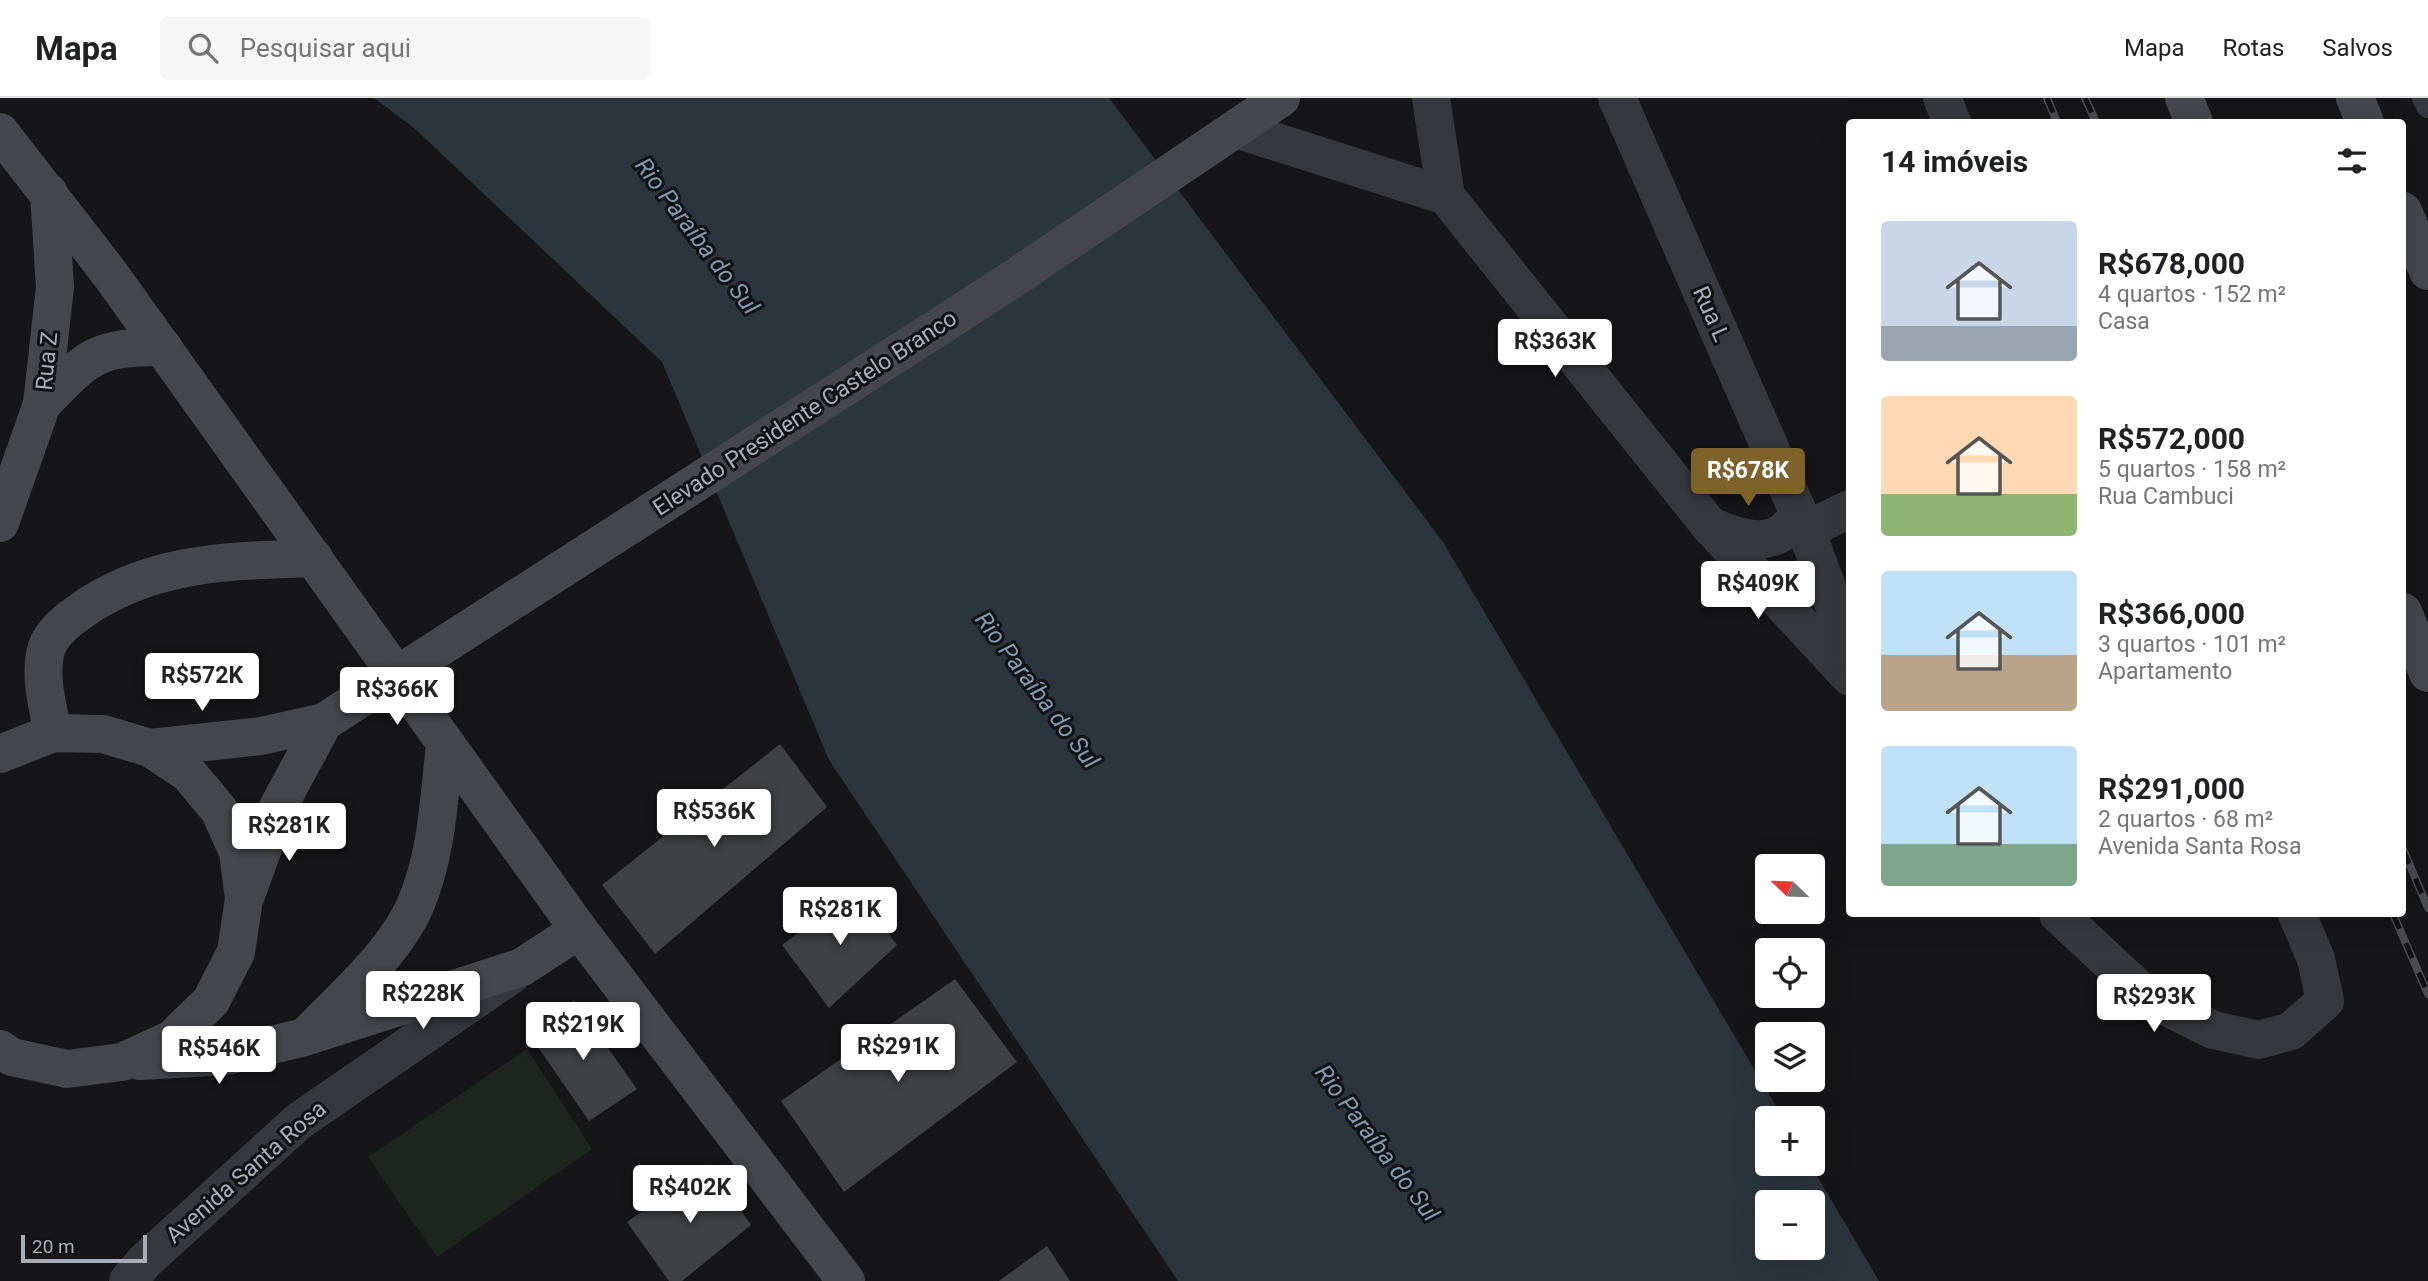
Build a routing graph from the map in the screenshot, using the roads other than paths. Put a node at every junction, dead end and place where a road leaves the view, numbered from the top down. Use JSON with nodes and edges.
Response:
{"nodes":[{"id":1,"x":1281,"y":98,"type":"edge"},
{"id":2,"x":1430,"y":98,"type":"edge"},
{"id":3,"x":1616,"y":98,"type":"edge"},
{"id":4,"x":1941,"y":98,"type":"edge"},
{"id":5,"x":2184,"y":98,"type":"edge"},
{"id":6,"x":2355,"y":98,"type":"edge"},
{"id":7,"x":2424,"y":98,"type":"edge"},
{"id":8,"x":2428,"y":106,"type":"edge"},
{"id":9,"x":1951,"y":119,"type":"edge"},
{"id":10,"x":2193,"y":119,"type":"edge"},
{"id":11,"x":2364,"y":119,"type":"edge"},
{"id":12,"x":1236,"y":129,"type":"junction"},
{"id":13,"x":0,"y":132,"type":"edge"},
{"id":14,"x":49,"y":193,"type":"junction"},
{"id":15,"x":1446,"y":196,"type":"junction"},
{"id":16,"x":2406,"y":218,"type":"edge"},
{"id":17,"x":2428,"y":271,"type":"edge"},
{"id":18,"x":163,"y":346,"type":"junction"},
{"id":19,"x":42,"y":404,"type":"junction"},
{"id":20,"x":1846,"y":510,"type":"edge"},
{"id":21,"x":1802,"y":521,"type":"junction"},
{"id":22,"x":0,"y":523,"type":"edge"},
{"id":23,"x":1709,"y":525,"type":"junction"},
{"id":24,"x":314,"y":558,"type":"junction"},
{"id":25,"x":2406,"y":619,"type":"edge"},
{"id":26,"x":1846,"y":638,"type":"edge"},
{"id":27,"x":1846,"y":673,"type":"edge"},
{"id":28,"x":2428,"y":673,"type":"edge"},
{"id":29,"x":331,"y":718,"type":"junction"},
{"id":30,"x":53,"y":733,"type":"junction"},
{"id":31,"x":445,"y":744,"type":"junction"},
{"id":32,"x":150,"y":748,"type":"junction"},
{"id":33,"x":0,"y":754,"type":"edge"},
{"id":34,"x":244,"y":899,"type":"junction"},
{"id":35,"x":2061,"y":917,"type":"edge"},
{"id":36,"x":2298,"y":917,"type":"edge"},
{"id":37,"x":579,"y":930,"type":"junction"},
{"id":38,"x":522,"y":967,"type":"junction"},
{"id":39,"x":305,"y":1037,"type":"junction"},
{"id":40,"x":0,"y":1049,"type":"edge"},
{"id":41,"x":122,"y":1062,"type":"junction"},
{"id":42,"x":128,"y":1281,"type":"edge"},
{"id":43,"x":846,"y":1281,"type":"edge"}],
"edges":[{"from":1,"to":12,"type":"street","name":"Elevado Presidente Castelo Branco"},
{"from":2,"to":15,"type":"street"},
{"from":3,"to":21,"type":"street","name":"Rua L"},
{"from":4,"to":9,"type":"street"},
{"from":5,"to":10,"type":"street"},
{"from":6,"to":11,"type":"street"},
{"from":7,"to":8,"type":"lane"},
{"from":12,"to":15,"type":"street"},
{"from":12,"to":29,"type":"street","name":"Elevado Presidente Castelo Branco"},
{"from":13,"to":14,"type":"street"},
{"from":14,"to":18,"type":"street"},
{"from":14,"to":19,"type":"street","name":"Rua Z"},
{"from":15,"to":23,"type":"street"},
{"from":16,"to":17,"type":"street"},
{"from":18,"to":19,"type":"street"},
{"from":18,"to":24,"type":"street"},
{"from":19,"to":22,"type":"street","name":"Rua Z"},
{"from":20,"to":21,"type":"street"},
{"from":21,"to":23,"type":"street"},
{"from":21,"to":26,"type":"street","name":"Rua L"},
{"from":23,"to":27,"type":"street"},
{"from":24,"to":30,"type":"street"},
{"from":24,"to":31,"type":"street"},
{"from":25,"to":28,"type":"street"},
{"from":29,"to":32,"type":"street"},
{"from":29,"to":34,"type":"street"},
{"from":30,"to":32,"type":"street"},
{"from":30,"to":33,"type":"street"},
{"from":31,"to":37,"type":"street"},
{"from":31,"to":39,"type":"street"},
{"from":32,"to":34,"type":"street"},
{"from":34,"to":41,"type":"street"},
{"from":35,"to":36,"type":"street"},
{"from":37,"to":38,"type":"street","name":"Avenida Santa Rosa"},
{"from":37,"to":43,"type":"street"},
{"from":38,"to":39,"type":"street"},
{"from":38,"to":42,"type":"street","name":"Avenida Santa Rosa"},
{"from":39,"to":41,"type":"street"},
{"from":40,"to":41,"type":"street"}]}
